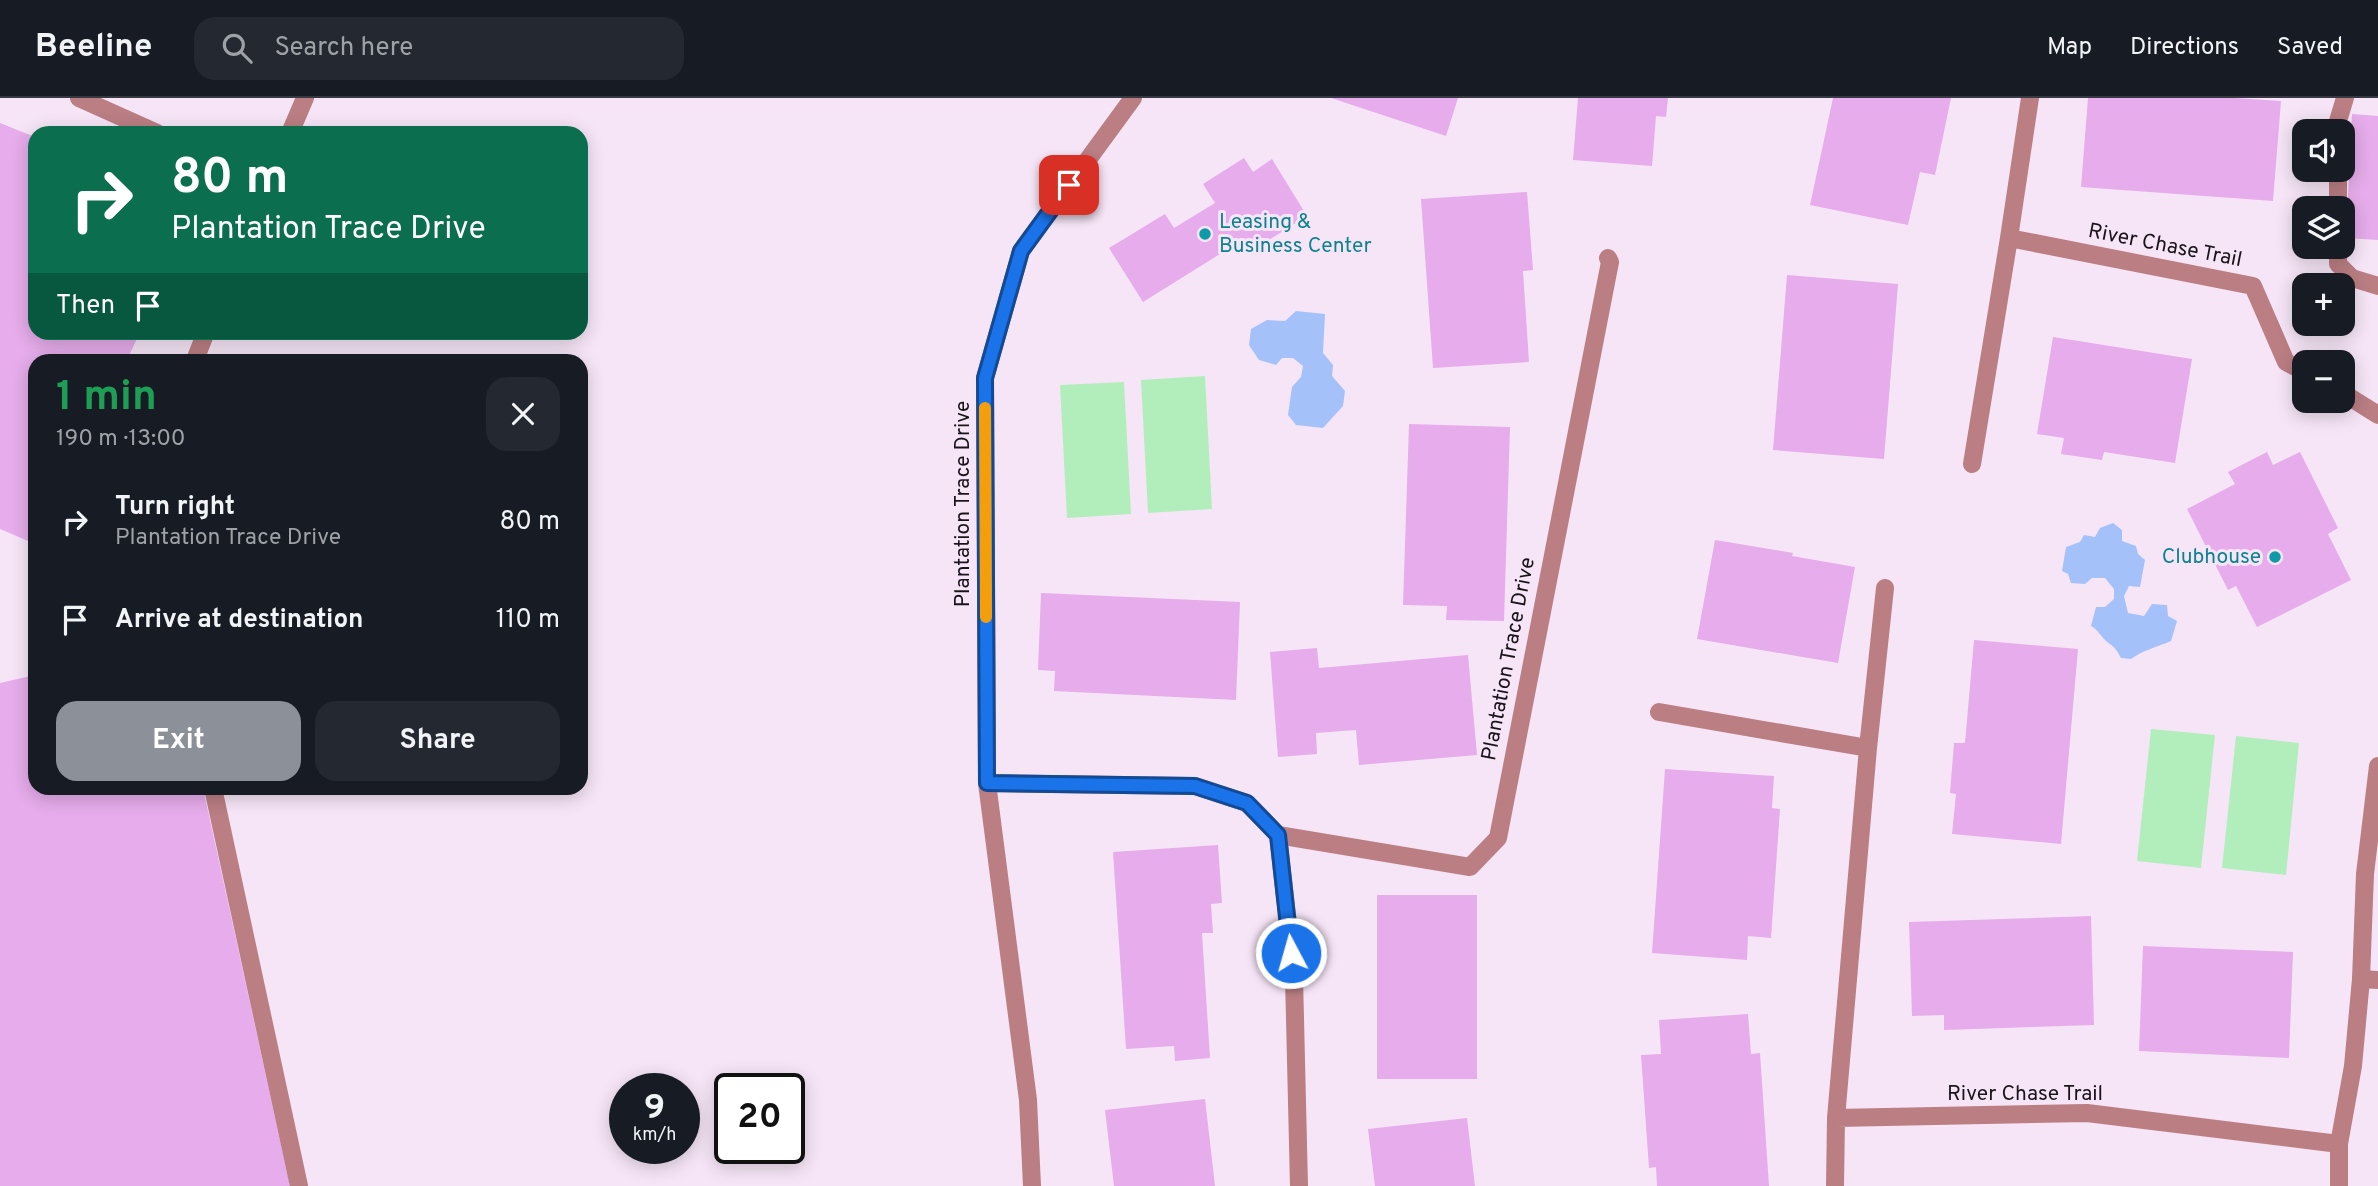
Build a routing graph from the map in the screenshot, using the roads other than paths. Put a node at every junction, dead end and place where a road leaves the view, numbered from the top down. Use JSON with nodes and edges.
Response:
{"nodes":[{"id":1,"x":79,"y":98,"type":"edge"},
{"id":2,"x":306,"y":98,"type":"edge"},
{"id":3,"x":1133,"y":98,"type":"edge"},
{"id":4,"x":2030,"y":98,"type":"edge"},
{"id":5,"x":2344,"y":98,"type":"edge"},
{"id":6,"x":2339,"y":119,"type":"edge"},
{"id":7,"x":141,"y":126,"type":"edge"},
{"id":8,"x":293,"y":126,"type":"edge"},
{"id":9,"x":2009,"y":238,"type":"junction"},
{"id":10,"x":1608,"y":258,"type":"dead end"},
{"id":11,"x":2338,"y":259,"type":"edge"},
{"id":12,"x":2378,"y":286,"type":"edge"},
{"id":13,"x":2292,"y":365,"type":"edge"},
{"id":14,"x":2355,"y":401,"type":"edge"},
{"id":15,"x":2378,"y":415,"type":"edge"},
{"id":16,"x":1972,"y":464,"type":"dead end"},
{"id":17,"x":1885,"y":588,"type":"dead end"},
{"id":18,"x":1660,"y":712,"type":"dead end"},
{"id":19,"x":1868,"y":748,"type":"junction"},
{"id":20,"x":2378,"y":766,"type":"edge"},
{"id":21,"x":987,"y":783,"type":"junction"},
{"id":22,"x":215,"y":795,"type":"edge"},
{"id":23,"x":1278,"y":835,"type":"junction"},
{"id":24,"x":2370,"y":979,"type":"edge"},
{"id":25,"x":1836,"y":1118,"type":"junction"},
{"id":26,"x":2339,"y":1144,"type":"junction"},
{"id":27,"x":299,"y":1186,"type":"edge"},
{"id":28,"x":1032,"y":1186,"type":"edge"},
{"id":29,"x":1299,"y":1186,"type":"edge"},
{"id":30,"x":1835,"y":1186,"type":"edge"},
{"id":31,"x":2339,"y":1186,"type":"edge"}],
"edges":[{"from":1,"to":7,"type":"street"},
{"from":2,"to":8,"type":"street"},
{"from":3,"to":21,"type":"street","name":"Plantation Trace Drive"},
{"from":4,"to":9,"type":"street"},
{"from":5,"to":6,"type":"street"},
{"from":9,"to":13,"type":"street","name":"River Chase Trail"},
{"from":9,"to":16,"type":"street"},
{"from":10,"to":23,"type":"street","name":"Plantation Trace Drive"},
{"from":11,"to":12,"type":"street"},
{"from":14,"to":15,"type":"street"},
{"from":17,"to":19,"type":"street"},
{"from":18,"to":19,"type":"street"},
{"from":19,"to":25,"type":"street"},
{"from":20,"to":24,"type":"street"},
{"from":21,"to":23,"type":"street"},
{"from":21,"to":28,"type":"street","name":"Plantation Trace Drive"},
{"from":22,"to":27,"type":"street"},
{"from":23,"to":29,"type":"street"},
{"from":24,"to":26,"type":"street"},
{"from":25,"to":26,"type":"street","name":"River Chase Trail"},
{"from":25,"to":30,"type":"street"},
{"from":26,"to":31,"type":"street"}]}
